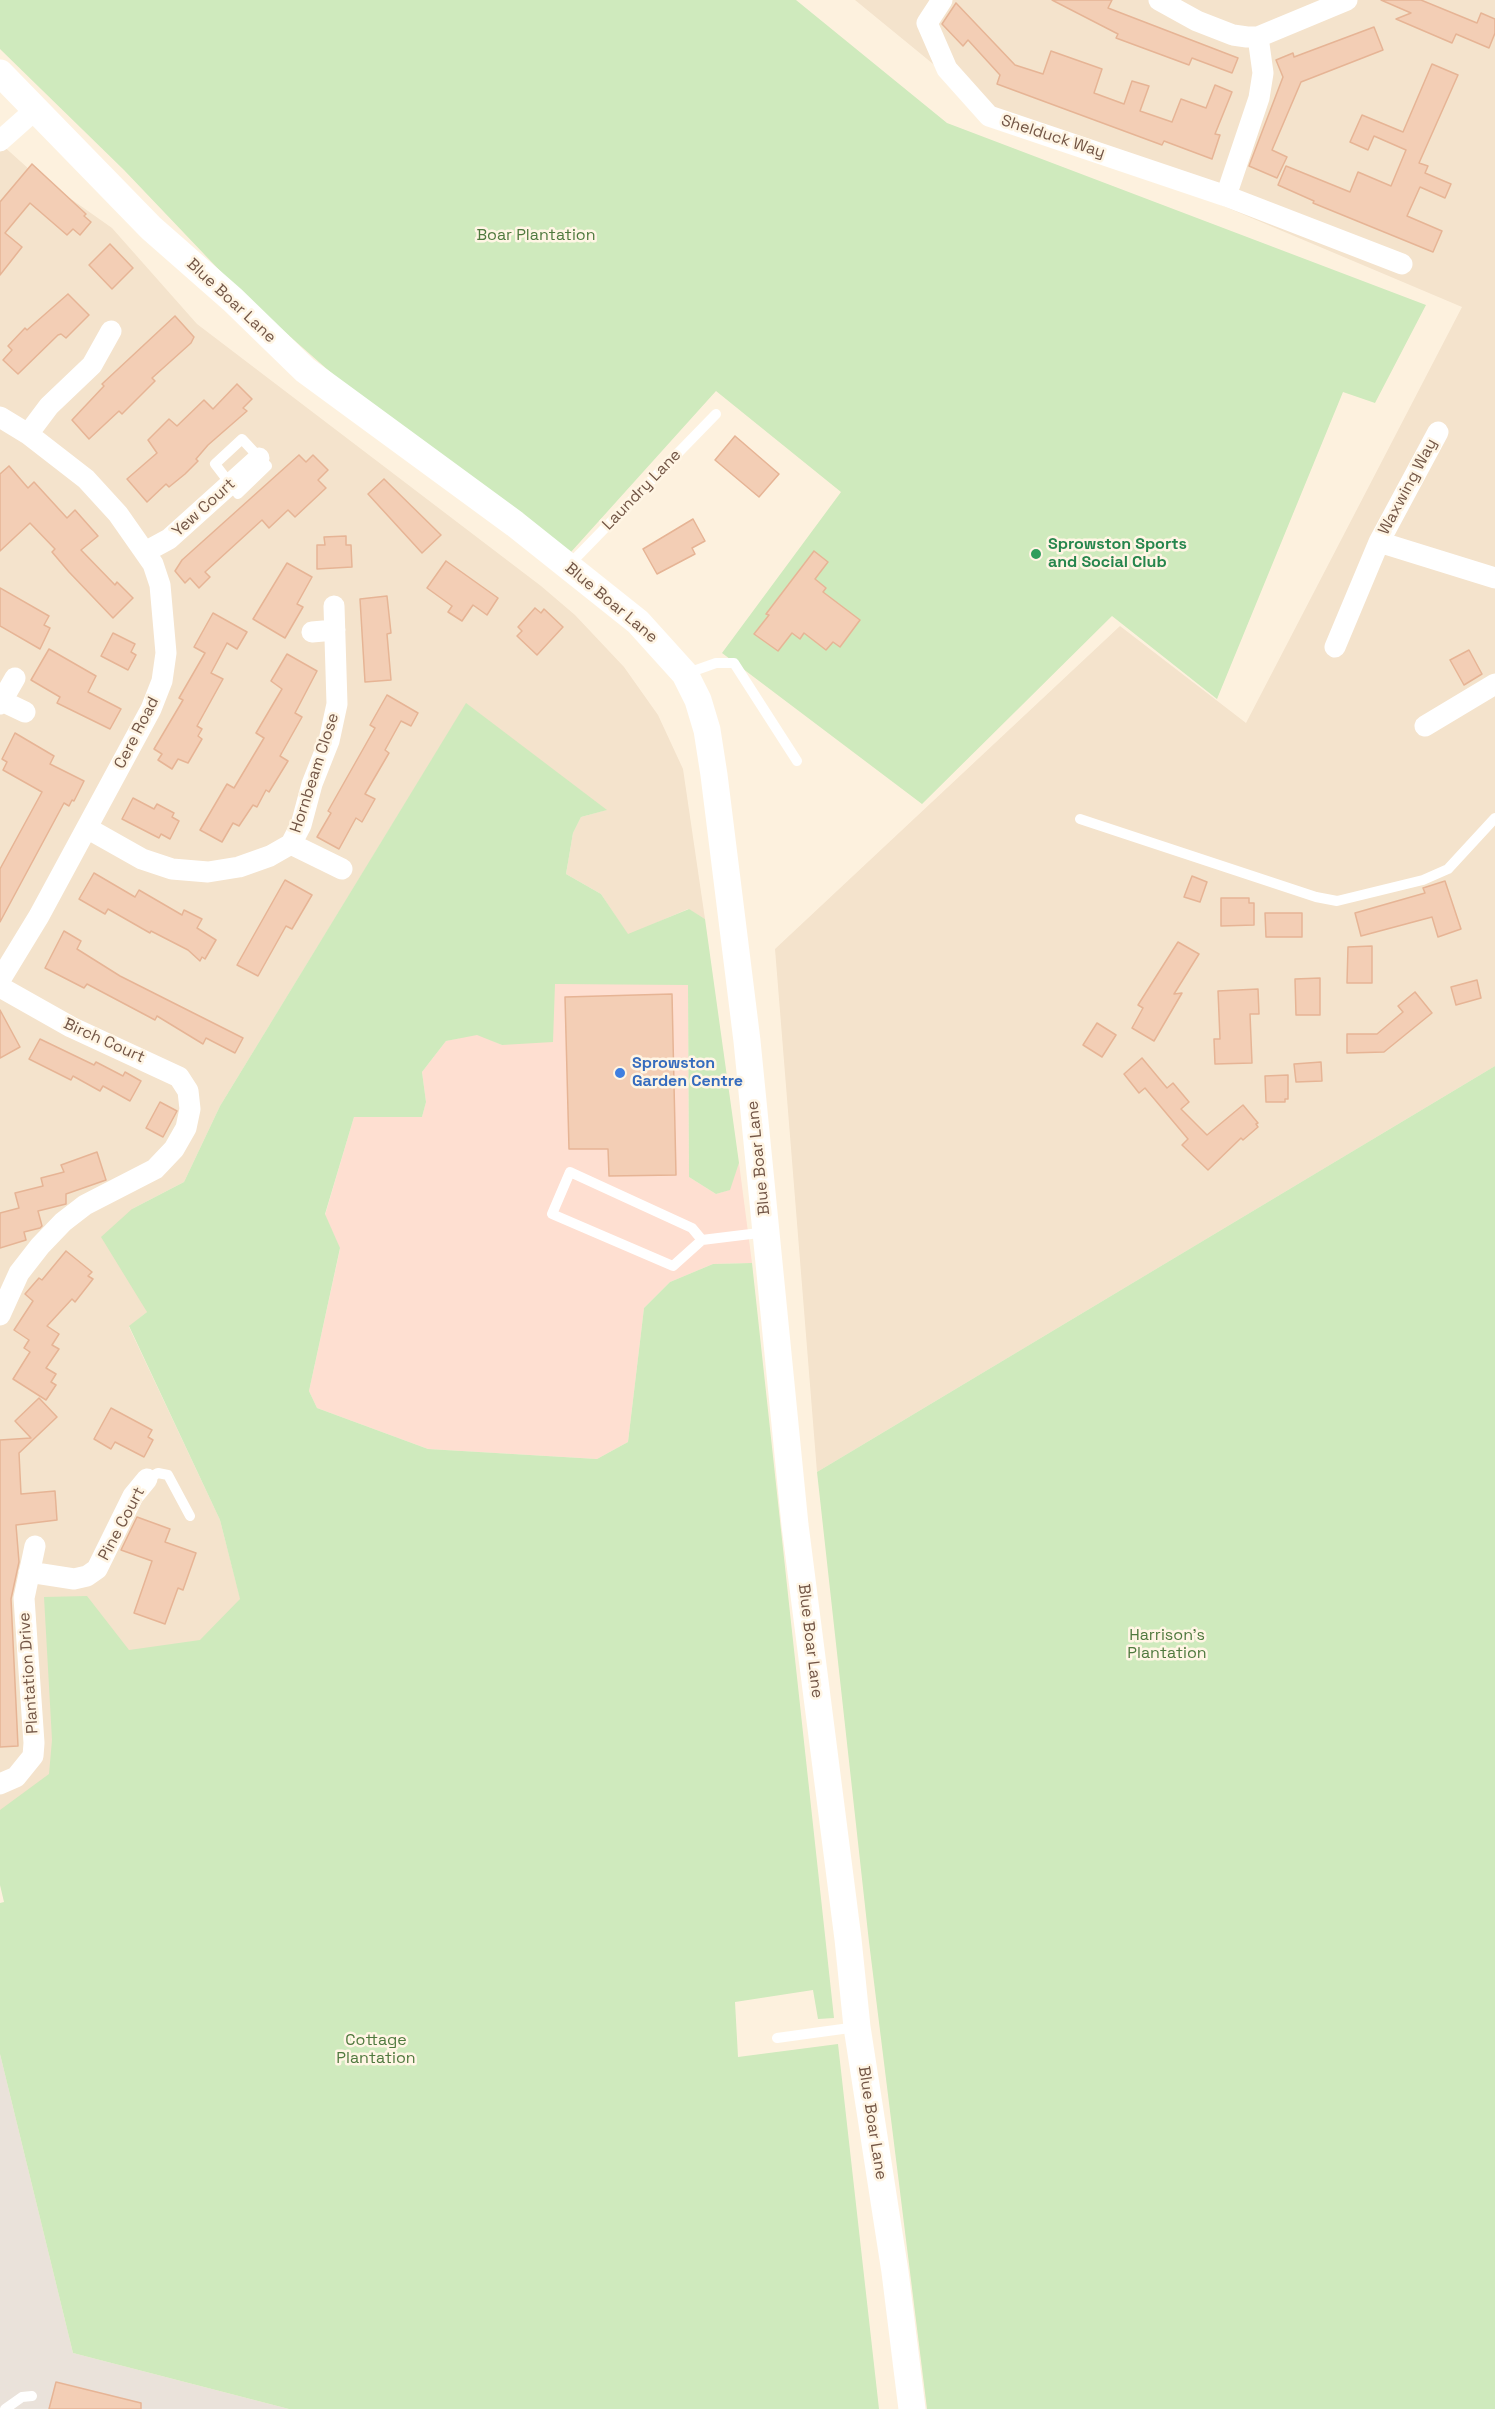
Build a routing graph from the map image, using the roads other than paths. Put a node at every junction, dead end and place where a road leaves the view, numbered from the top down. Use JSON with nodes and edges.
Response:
{"nodes":[{"id":1,"x":942,"y":0,"type":"edge"},
{"id":2,"x":1159,"y":0,"type":"edge"},
{"id":3,"x":1347,"y":0,"type":"edge"},
{"id":4,"x":1258,"y":37,"type":"junction"},
{"id":5,"x":0,"y":73,"type":"edge"},
{"id":6,"x":36,"y":110,"type":"junction"},
{"id":7,"x":0,"y":141,"type":"edge"},
{"id":8,"x":1226,"y":196,"type":"junction"},
{"id":9,"x":1402,"y":264,"type":"dead end"},
{"id":10,"x":111,"y":331,"type":"dead end"},
{"id":11,"x":716,"y":414,"type":"dead end"},
{"id":12,"x":0,"y":417,"type":"edge"},
{"id":13,"x":1438,"y":432,"type":"dead end"},
{"id":14,"x":28,"y":435,"type":"junction"},
{"id":15,"x":259,"y":458,"type":"dead end"},
{"id":16,"x":1379,"y":542,"type":"junction"},
{"id":17,"x":145,"y":552,"type":"junction"},
{"id":18,"x":568,"y":566,"type":"junction"},
{"id":19,"x":1495,"y":578,"type":"edge"},
{"id":20,"x":334,"y":606,"type":"dead end"},
{"id":21,"x":335,"y":630,"type":"junction"},
{"id":22,"x":312,"y":632,"type":"dead end"},
{"id":23,"x":1335,"y":647,"type":"dead end"},
{"id":24,"x":685,"y":674,"type":"junction"},
{"id":25,"x":15,"y":678,"type":"dead end"},
{"id":26,"x":1495,"y":684,"type":"edge"},
{"id":27,"x":1,"y":703,"type":"edge"},
{"id":28,"x":25,"y":712,"type":"dead end"},
{"id":29,"x":1425,"y":726,"type":"dead end"},
{"id":30,"x":797,"y":761,"type":"dead end"},
{"id":31,"x":1495,"y":818,"type":"edge"},
{"id":32,"x":1080,"y":819,"type":"dead end"},
{"id":33,"x":87,"y":828,"type":"junction"},
{"id":34,"x":291,"y":844,"type":"junction"},
{"id":35,"x":342,"y":869,"type":"dead end"},
{"id":36,"x":0,"y":980,"type":"edge"},
{"id":37,"x":0,"y":987,"type":"edge"},
{"id":38,"x":767,"y":1232,"type":"junction"},
{"id":39,"x":702,"y":1240,"type":"junction"},
{"id":40,"x":5,"y":1286,"type":"edge"},
{"id":41,"x":0,"y":1315,"type":"edge"},
{"id":42,"x":147,"y":1479,"type":"joint"},
{"id":43,"x":190,"y":1516,"type":"dead end"},
{"id":44,"x":35,"y":1546,"type":"dead end"},
{"id":45,"x":29,"y":1572,"type":"junction"},
{"id":46,"x":0,"y":1784,"type":"edge"},
{"id":47,"x":857,"y":2027,"type":"junction"},
{"id":48,"x":777,"y":2037,"type":"dead end"},
{"id":49,"x":32,"y":2396,"type":"dead end"},
{"id":50,"x":5,"y":2409,"type":"edge"},
{"id":51,"x":912,"y":2409,"type":"edge"}],
"edges":[{"from":1,"to":8,"type":"street","name":"Shelduck Way"},
{"from":2,"to":4,"type":"street"},
{"from":3,"to":4,"type":"street"},
{"from":4,"to":8,"type":"street"},
{"from":5,"to":6,"type":"street","name":"Blue Boar Lane"},
{"from":6,"to":7,"type":"street"},
{"from":6,"to":18,"type":"street","name":"Blue Boar Lane"},
{"from":8,"to":9,"type":"street"},
{"from":10,"to":14,"type":"street"},
{"from":11,"to":18,"type":"lane","name":"Laundry Lane"},
{"from":12,"to":14,"type":"street","name":"Cere Road"},
{"from":13,"to":16,"type":"street","name":"Waxwing Way"},
{"from":14,"to":17,"type":"street","name":"Cere Road"},
{"from":15,"to":17,"type":"street","name":"Yew Court"},
{"from":16,"to":19,"type":"street","name":"Waxwing Way"},
{"from":16,"to":23,"type":"street","name":"Waxwing Way"},
{"from":17,"to":33,"type":"street","name":"Cere Road"},
{"from":18,"to":24,"type":"street","name":"Blue Boar Lane"},
{"from":20,"to":21,"type":"street","name":"Hornbeam Close"},
{"from":21,"to":22,"type":"street"},
{"from":21,"to":34,"type":"street","name":"Hornbeam Close"},
{"from":24,"to":30,"type":"lane"},
{"from":24,"to":38,"type":"street","name":"Blue Boar Lane"},
{"from":25,"to":27,"type":"street"},
{"from":26,"to":29,"type":"street"},
{"from":27,"to":28,"type":"street"},
{"from":31,"to":32,"type":"lane"},
{"from":33,"to":34,"type":"street","name":"Hornbeam Close"},
{"from":33,"to":36,"type":"street","name":"Cere Road"},
{"from":34,"to":35,"type":"street","name":"Hornbeam Close"},
{"from":37,"to":40,"type":"street","name":"Birch Court"},
{"from":38,"to":39,"type":"lane"},
{"from":38,"to":47,"type":"street","name":"Blue Boar Lane"},
{"from":39,"to":39,"type":"lane"},
{"from":40,"to":41,"type":"street"},
{"from":42,"to":43,"type":"lane"},
{"from":42,"to":45,"type":"street","name":"Pine Court"},
{"from":44,"to":45,"type":"street","name":"Plantation Drive"},
{"from":45,"to":46,"type":"street","name":"Plantation Drive"},
{"from":47,"to":48,"type":"lane"},
{"from":47,"to":51,"type":"street","name":"Blue Boar Lane"},
{"from":49,"to":50,"type":"lane"}]}
